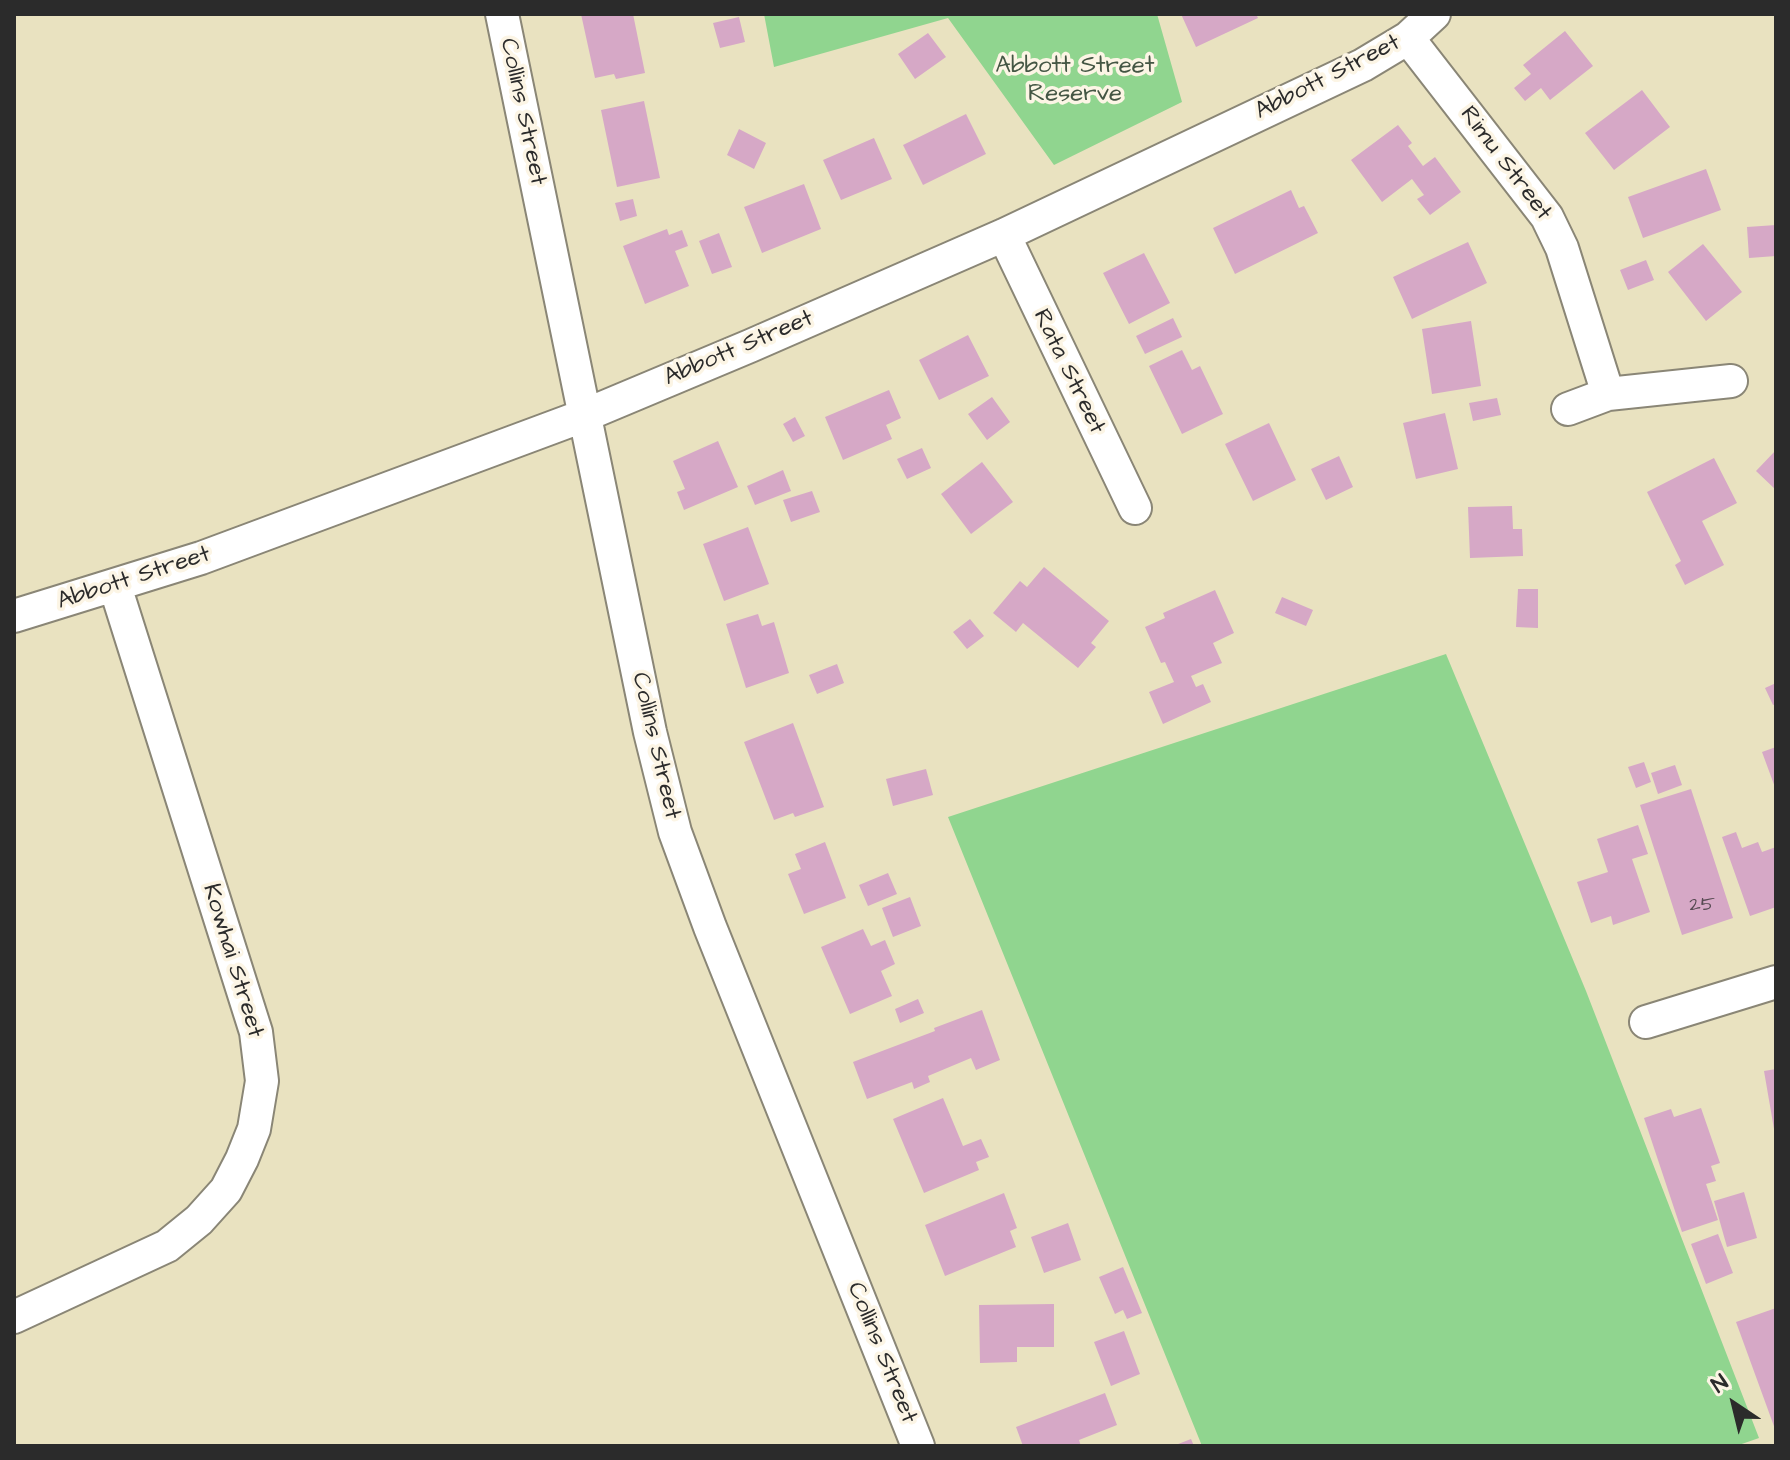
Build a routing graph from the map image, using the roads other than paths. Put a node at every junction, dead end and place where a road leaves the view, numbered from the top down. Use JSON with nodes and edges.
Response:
{"nodes":[{"id":1,"x":502,"y":14,"type":"edge"},
{"id":2,"x":1434,"y":14,"type":"edge"},
{"id":3,"x":1408,"y":38,"type":"junction"},
{"id":4,"x":1004,"y":235,"type":"junction"},
{"id":5,"x":1731,"y":381,"type":"dead end"},
{"id":6,"x":1608,"y":394,"type":"junction"},
{"id":7,"x":1568,"y":409,"type":"dead end"},
{"id":8,"x":583,"y":416,"type":"junction"},
{"id":9,"x":1135,"y":508,"type":"dead end"},
{"id":10,"x":115,"y":586,"type":"junction"},
{"id":11,"x":14,"y":616,"type":"edge"},
{"id":12,"x":1776,"y":982,"type":"edge"},
{"id":13,"x":1646,"y":1022,"type":"dead end"},
{"id":14,"x":14,"y":1317,"type":"edge"},
{"id":15,"x":918,"y":1446,"type":"edge"}],
"edges":[{"from":1,"to":8,"type":"street","name":"Collins Street"},
{"from":2,"to":3,"type":"street","name":"Abbott Street"},
{"from":3,"to":4,"type":"street","name":"Abbott Street"},
{"from":3,"to":6,"type":"street","name":"Rimu Street"},
{"from":4,"to":8,"type":"street","name":"Abbott Street"},
{"from":4,"to":9,"type":"street","name":"Rata Street"},
{"from":5,"to":6,"type":"street"},
{"from":6,"to":7,"type":"street"},
{"from":8,"to":10,"type":"street","name":"Abbott Street"},
{"from":8,"to":15,"type":"street","name":"Collins Street"},
{"from":10,"to":11,"type":"street","name":"Abbott Street"},
{"from":10,"to":14,"type":"street","name":"Kowhai Street"},
{"from":12,"to":13,"type":"street"}]}
